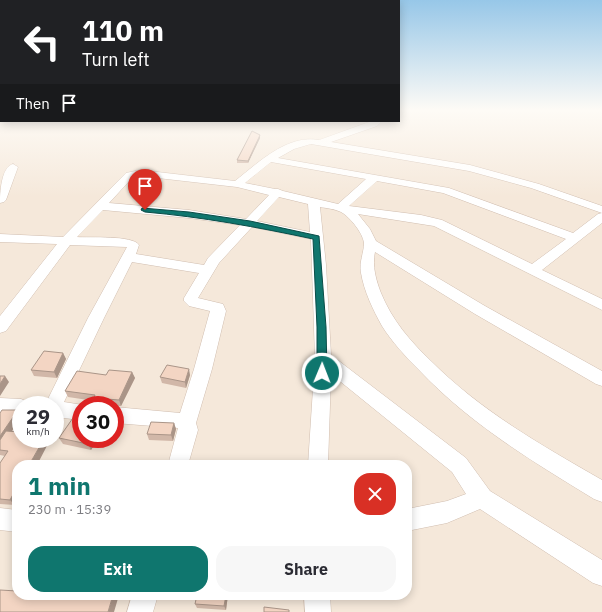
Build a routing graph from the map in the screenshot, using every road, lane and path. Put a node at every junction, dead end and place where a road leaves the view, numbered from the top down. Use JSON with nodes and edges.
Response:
{"nodes":[{"id":1,"x":327,"y":140,"type":"edge"},
{"id":2,"x":320,"y":142,"type":"junction"},
{"id":3,"x":269,"y":159,"type":"junction"},
{"id":4,"x":13,"y":167,"type":"dead end"},
{"id":5,"x":374,"y":178,"type":"junction"},
{"id":6,"x":237,"y":184,"type":"junction"},
{"id":7,"x":278,"y":192,"type":"junction"},
{"id":8,"x":0,"y":200,"type":"edge"},
{"id":9,"x":314,"y":202,"type":"junction"},
{"id":10,"x":100,"y":206,"type":"junction"},
{"id":11,"x":343,"y":208,"type":"junction"},
{"id":12,"x":602,"y":210,"type":"edge"},
{"id":13,"x":602,"y":217,"type":"edge"},
{"id":14,"x":250,"y":223,"type":"junction"},
{"id":15,"x":596,"y":229,"type":"edge"},
{"id":16,"x":317,"y":237,"type":"junction"},
{"id":17,"x":0,"y":238,"type":"edge"},
{"id":18,"x":575,"y":238,"type":"junction"},
{"id":19,"x":67,"y":240,"type":"junction"},
{"id":20,"x":370,"y":243,"type":"junction"},
{"id":21,"x":128,"y":257,"type":"junction"},
{"id":22,"x":207,"y":270,"type":"junction"},
{"id":23,"x":533,"y":270,"type":"junction"},
{"id":24,"x":602,"y":305,"type":"edge"},
{"id":25,"x":0,"y":327,"type":"edge"},
{"id":26,"x":323,"y":358,"type":"junction"},
{"id":27,"x":602,"y":379,"type":"edge"},
{"id":28,"x":58,"y":396,"type":"edge"},
{"id":29,"x":0,"y":406,"type":"edge"},
{"id":30,"x":12,"y":407,"type":"edge"},
{"id":31,"x":124,"y":416,"type":"edge"},
{"id":32,"x":186,"y":423,"type":"junction"},
{"id":33,"x":179,"y":460,"type":"edge"},
{"id":34,"x":318,"y":460,"type":"edge"},
{"id":35,"x":602,"y":492,"type":"edge"},
{"id":36,"x":482,"y":498,"type":"junction"},
{"id":37,"x":0,"y":519,"type":"edge"},
{"id":38,"x":412,"y":519,"type":"edge"},
{"id":39,"x":12,"y":520,"type":"edge"},
{"id":40,"x":602,"y":574,"type":"edge"},
{"id":41,"x":144,"y":600,"type":"edge"},
{"id":42,"x":317,"y":600,"type":"edge"},
{"id":43,"x":140,"y":612,"type":"edge"},
{"id":44,"x":318,"y":612,"type":"edge"}],
"edges":[{"from":1,"to":2,"type":"street"},
{"from":2,"to":3,"type":"street"},
{"from":2,"to":12,"type":"street"},
{"from":3,"to":5,"type":"street"},
{"from":3,"to":6,"type":"street"},
{"from":4,"to":8,"type":"street"},
{"from":5,"to":11,"type":"street"},
{"from":5,"to":18,"type":"street"},
{"from":6,"to":7,"type":"street"},
{"from":6,"to":10,"type":"street"},
{"from":7,"to":9,"type":"street"},
{"from":7,"to":14,"type":"street"},
{"from":9,"to":11,"type":"street"},
{"from":9,"to":16,"type":"street"},
{"from":10,"to":14,"type":"street"},
{"from":10,"to":19,"type":"street"},
{"from":11,"to":20,"type":"street"},
{"from":11,"to":23,"type":"street"},
{"from":13,"to":15,"type":"street"},
{"from":14,"to":16,"type":"street"},
{"from":14,"to":22,"type":"street"},
{"from":15,"to":18,"type":"street"},
{"from":16,"to":26,"type":"street"},
{"from":17,"to":19,"type":"street"},
{"from":18,"to":23,"type":"street"},
{"from":19,"to":21,"type":"street"},
{"from":19,"to":25,"type":"street"},
{"from":20,"to":27,"type":"street"},
{"from":20,"to":35,"type":"street"},
{"from":21,"to":22,"type":"street"},
{"from":21,"to":28,"type":"street"},
{"from":22,"to":32,"type":"street"},
{"from":23,"to":24,"type":"street"},
{"from":26,"to":34,"type":"street"},
{"from":26,"to":36,"type":"street"},
{"from":29,"to":30,"type":"street"},
{"from":31,"to":32,"type":"street"},
{"from":32,"to":33,"type":"street"},
{"from":36,"to":38,"type":"street"},
{"from":36,"to":40,"type":"street"},
{"from":37,"to":39,"type":"street"},
{"from":41,"to":43,"type":"street"},
{"from":42,"to":44,"type":"street"}]}
